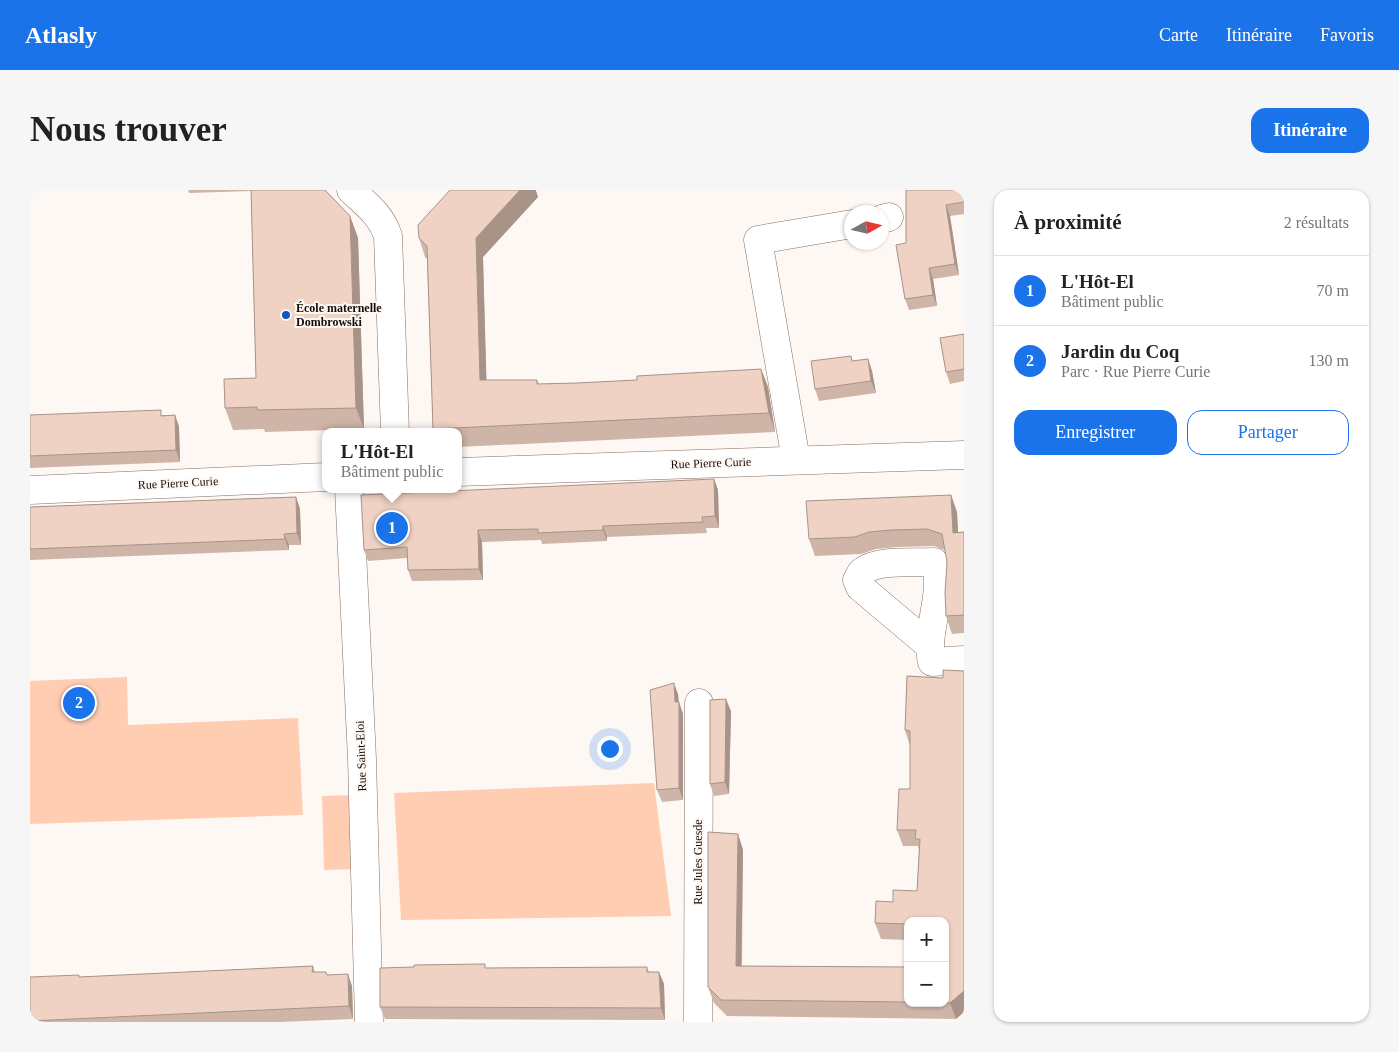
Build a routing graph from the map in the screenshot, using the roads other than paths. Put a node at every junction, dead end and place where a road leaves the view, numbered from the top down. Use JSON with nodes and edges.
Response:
{"nodes":[{"id":1,"x":351,"y":190,"type":"edge"},
{"id":2,"x":844,"y":225,"type":"edge"},
{"id":3,"x":395,"y":428,"type":"edge"},
{"id":4,"x":964,"y":455,"type":"edge"},
{"id":5,"x":796,"y":460,"type":"junction"},
{"id":6,"x":462,"y":472,"type":"edge"},
{"id":7,"x":322,"y":477,"type":"edge"},
{"id":8,"x":30,"y":490,"type":"edge"},
{"id":9,"x":349,"y":493,"type":"edge"},
{"id":10,"x":930,"y":646,"type":"dead end"},
{"id":11,"x":964,"y":660,"type":"edge"},
{"id":12,"x":699,"y":703,"type":"dead end"},
{"id":13,"x":369,"y":1022,"type":"edge"},
{"id":14,"x":698,"y":1022,"type":"edge"}],
"edges":[{"from":1,"to":3,"type":"street"},
{"from":2,"to":5,"type":"street"},
{"from":4,"to":5,"type":"street","name":"Rue Pierre Curie"},
{"from":5,"to":6,"type":"street","name":"Rue Pierre Curie"},
{"from":7,"to":8,"type":"street","name":"Rue Pierre Curie"},
{"from":9,"to":13,"type":"street","name":"Rue Saint-Eloi"},
{"from":10,"to":11,"type":"street"},
{"from":12,"to":14,"type":"street","name":"Rue Jules Guesde"}]}
